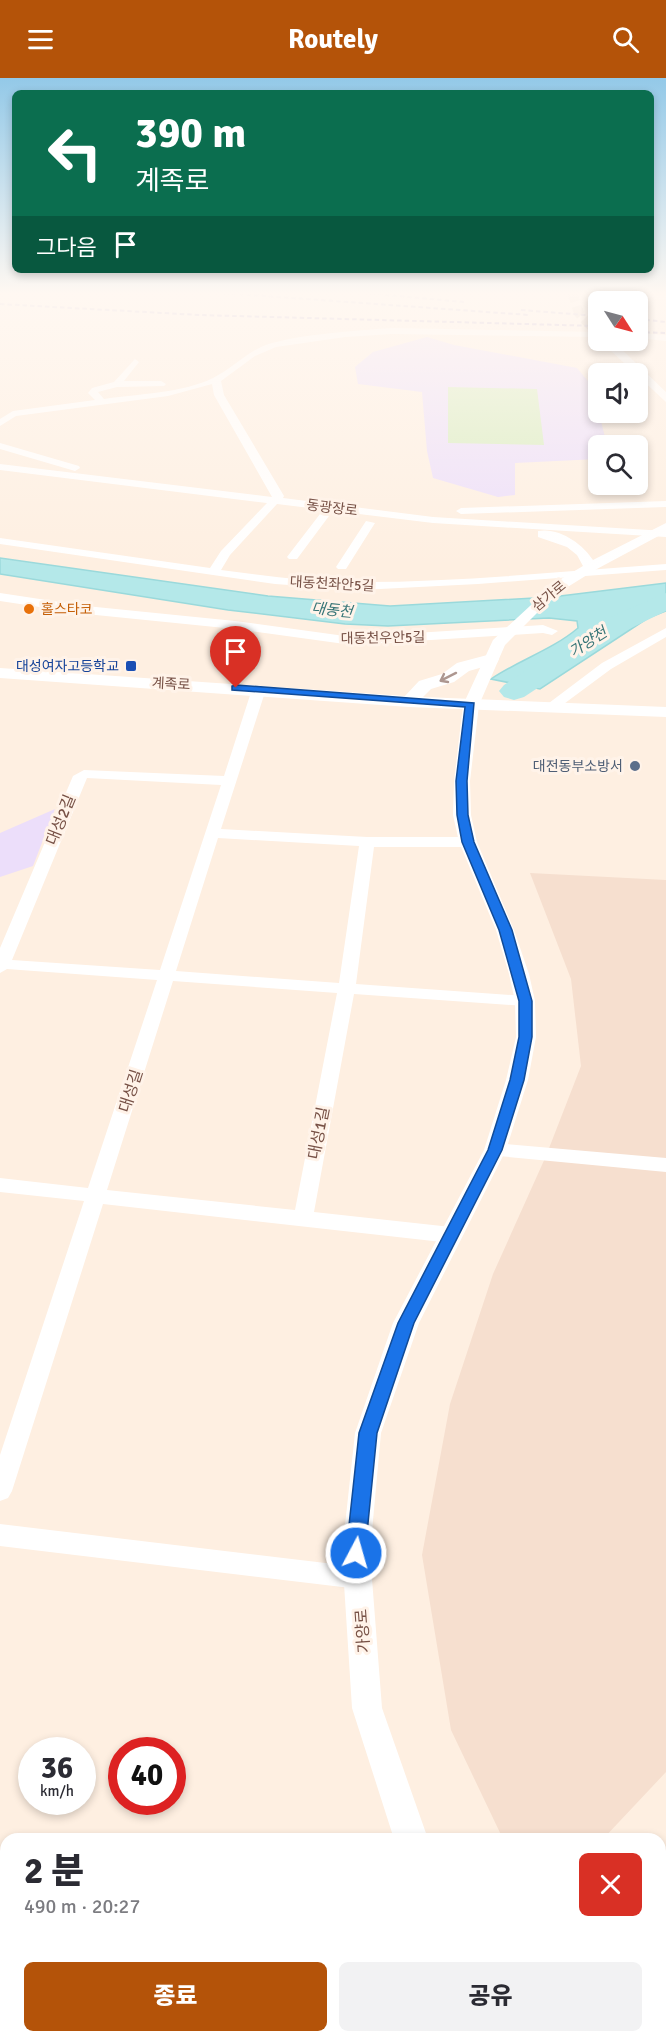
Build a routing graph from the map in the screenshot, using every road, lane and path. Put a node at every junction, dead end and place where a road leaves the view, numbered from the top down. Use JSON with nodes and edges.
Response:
{"nodes":[{"id":1,"x":117,"y":384,"type":"joint"},
{"id":2,"x":165,"y":384,"type":"dead end"},
{"id":3,"x":202,"y":384,"type":"edge"},
{"id":4,"x":217,"y":384,"type":"edge"},
{"id":5,"x":652,"y":384,"type":"edge"},
{"id":6,"x":666,"y":399,"type":"edge"},
{"id":7,"x":101,"y":401,"type":"junction"},
{"id":8,"x":0,"y":423,"type":"edge"},
{"id":9,"x":0,"y":446,"type":"edge"},
{"id":10,"x":0,"y":467,"type":"edge"},
{"id":11,"x":0,"y":477,"type":"edge"},
{"id":12,"x":113,"y":481,"type":"junction"},
{"id":13,"x":272,"y":504,"type":"junction"},
{"id":14,"x":666,"y":504,"type":"edge"},
{"id":15,"x":324,"y":516,"type":"junction"},
{"id":16,"x":398,"y":516,"type":"junction"},
{"id":17,"x":370,"y":523,"type":"junction"},
{"id":18,"x":543,"y":534,"type":"junction"},
{"id":19,"x":660,"y":535,"type":"edge"},
{"id":20,"x":0,"y":541,"type":"edge"},
{"id":21,"x":293,"y":557,"type":"dead end"},
{"id":22,"x":342,"y":567,"type":"dead end"},
{"id":23,"x":590,"y":567,"type":"junction"},
{"id":24,"x":666,"y":567,"type":"edge"},
{"id":25,"x":214,"y":572,"type":"junction"},
{"id":26,"x":0,"y":597,"type":"edge"},
{"id":27,"x":552,"y":631,"type":"dead end"},
{"id":28,"x":666,"y":632,"type":"edge"},
{"id":29,"x":494,"y":651,"type":"junction"},
{"id":30,"x":0,"y":673,"type":"edge"},
{"id":31,"x":259,"y":689,"type":"junction"},
{"id":32,"x":409,"y":702,"type":"junction"},
{"id":33,"x":471,"y":705,"type":"junction"},
{"id":34,"x":552,"y":706,"type":"junction"},
{"id":35,"x":666,"y":712,"type":"edge"},
{"id":36,"x":228,"y":781,"type":"junction"},
{"id":37,"x":212,"y":833,"type":"junction"},
{"id":38,"x":367,"y":842,"type":"junction"},
{"id":39,"x":468,"y":842,"type":"junction"},
{"id":40,"x":1,"y":966,"type":"edge"},
{"id":41,"x":167,"y":975,"type":"junction"},
{"id":42,"x":347,"y":988,"type":"junction"},
{"id":43,"x":525,"y":1001,"type":"junction"},
{"id":44,"x":495,"y":1150,"type":"junction"},
{"id":45,"x":666,"y":1165,"type":"edge"},
{"id":46,"x":0,"y":1185,"type":"edge"},
{"id":47,"x":97,"y":1197,"type":"junction"},
{"id":48,"x":303,"y":1219,"type":"junction"},
{"id":49,"x":451,"y":1235,"type":"junction"},
{"id":50,"x":0,"y":1491,"type":"edge"},
{"id":51,"x":0,"y":1535,"type":"edge"},
{"id":52,"x":359,"y":1578,"type":"junction"},
{"id":53,"x":409,"y":1833,"type":"edge"}],
"edges":[{"from":1,"to":2,"type":"street"},
{"from":1,"to":7,"type":"street"},
{"from":3,"to":7,"type":"street"},
{"from":4,"to":13,"type":"street"},
{"from":5,"to":6,"type":"street"},
{"from":7,"to":8,"type":"street"},
{"from":9,"to":12,"type":"street"},
{"from":10,"to":12,"type":"street","name":"동광장로"},
{"from":11,"to":13,"type":"street","name":"동광장로"},
{"from":12,"to":13,"type":"street","name":"동광장로"},
{"from":13,"to":15,"type":"street","name":"동광장로"},
{"from":13,"to":16,"type":"street","name":"동광장로"},
{"from":13,"to":25,"type":"street"},
{"from":14,"to":16,"type":"street"},
{"from":15,"to":17,"type":"street","name":"동광장로"},
{"from":15,"to":21,"type":"street"},
{"from":16,"to":19,"type":"street","name":"동광장로"},
{"from":17,"to":18,"type":"street","name":"동광장로"},
{"from":17,"to":22,"type":"street"},
{"from":18,"to":19,"type":"street","name":"동광장로"},
{"from":18,"to":23,"type":"street"},
{"from":19,"to":23,"type":"street","name":"삼가로"},
{"from":20,"to":25,"type":"street","name":"대동천좌안5길"},
{"from":23,"to":29,"type":"street","name":"삼가로"},
{"from":24,"to":25,"type":"street","name":"대동천좌안5길"},
{"from":26,"to":27,"type":"street","name":"대동천우안5길"},
{"from":28,"to":34,"type":"street"},
{"from":29,"to":32,"type":"main road","one_way":true},
{"from":29,"to":33,"type":"street","name":"삼가로"},
{"from":30,"to":31,"type":"main road","name":"계족로"},
{"from":31,"to":32,"type":"main road","name":"계족로"},
{"from":31,"to":36,"type":"street","name":"대성길"},
{"from":32,"to":33,"type":"main road","name":"계족로"},
{"from":33,"to":34,"type":"main road","name":"계족로"},
{"from":33,"to":39,"type":"street","name":"가양로"},
{"from":34,"to":35,"type":"main road","name":"계족로"},
{"from":36,"to":37,"type":"street","name":"대성길"},
{"from":36,"to":40,"type":"street","name":"대성2길"},
{"from":37,"to":38,"type":"street"},
{"from":37,"to":41,"type":"street","name":"대성길"},
{"from":38,"to":39,"type":"street"},
{"from":38,"to":42,"type":"street","name":"대성1길"},
{"from":39,"to":43,"type":"street","name":"가양로"},
{"from":40,"to":41,"type":"street"},
{"from":41,"to":42,"type":"street"},
{"from":41,"to":47,"type":"street","name":"대성길"},
{"from":42,"to":43,"type":"street"},
{"from":42,"to":48,"type":"street","name":"대성1길"},
{"from":43,"to":44,"type":"street","name":"가양로"},
{"from":44,"to":45,"type":"street"},
{"from":44,"to":49,"type":"street","name":"가양로"},
{"from":46,"to":47,"type":"street"},
{"from":47,"to":48,"type":"street"},
{"from":47,"to":50,"type":"street","name":"대성길"},
{"from":48,"to":49,"type":"street"},
{"from":49,"to":52,"type":"street","name":"가양로"},
{"from":51,"to":52,"type":"street"},
{"from":52,"to":53,"type":"street","name":"가양로"}]}
